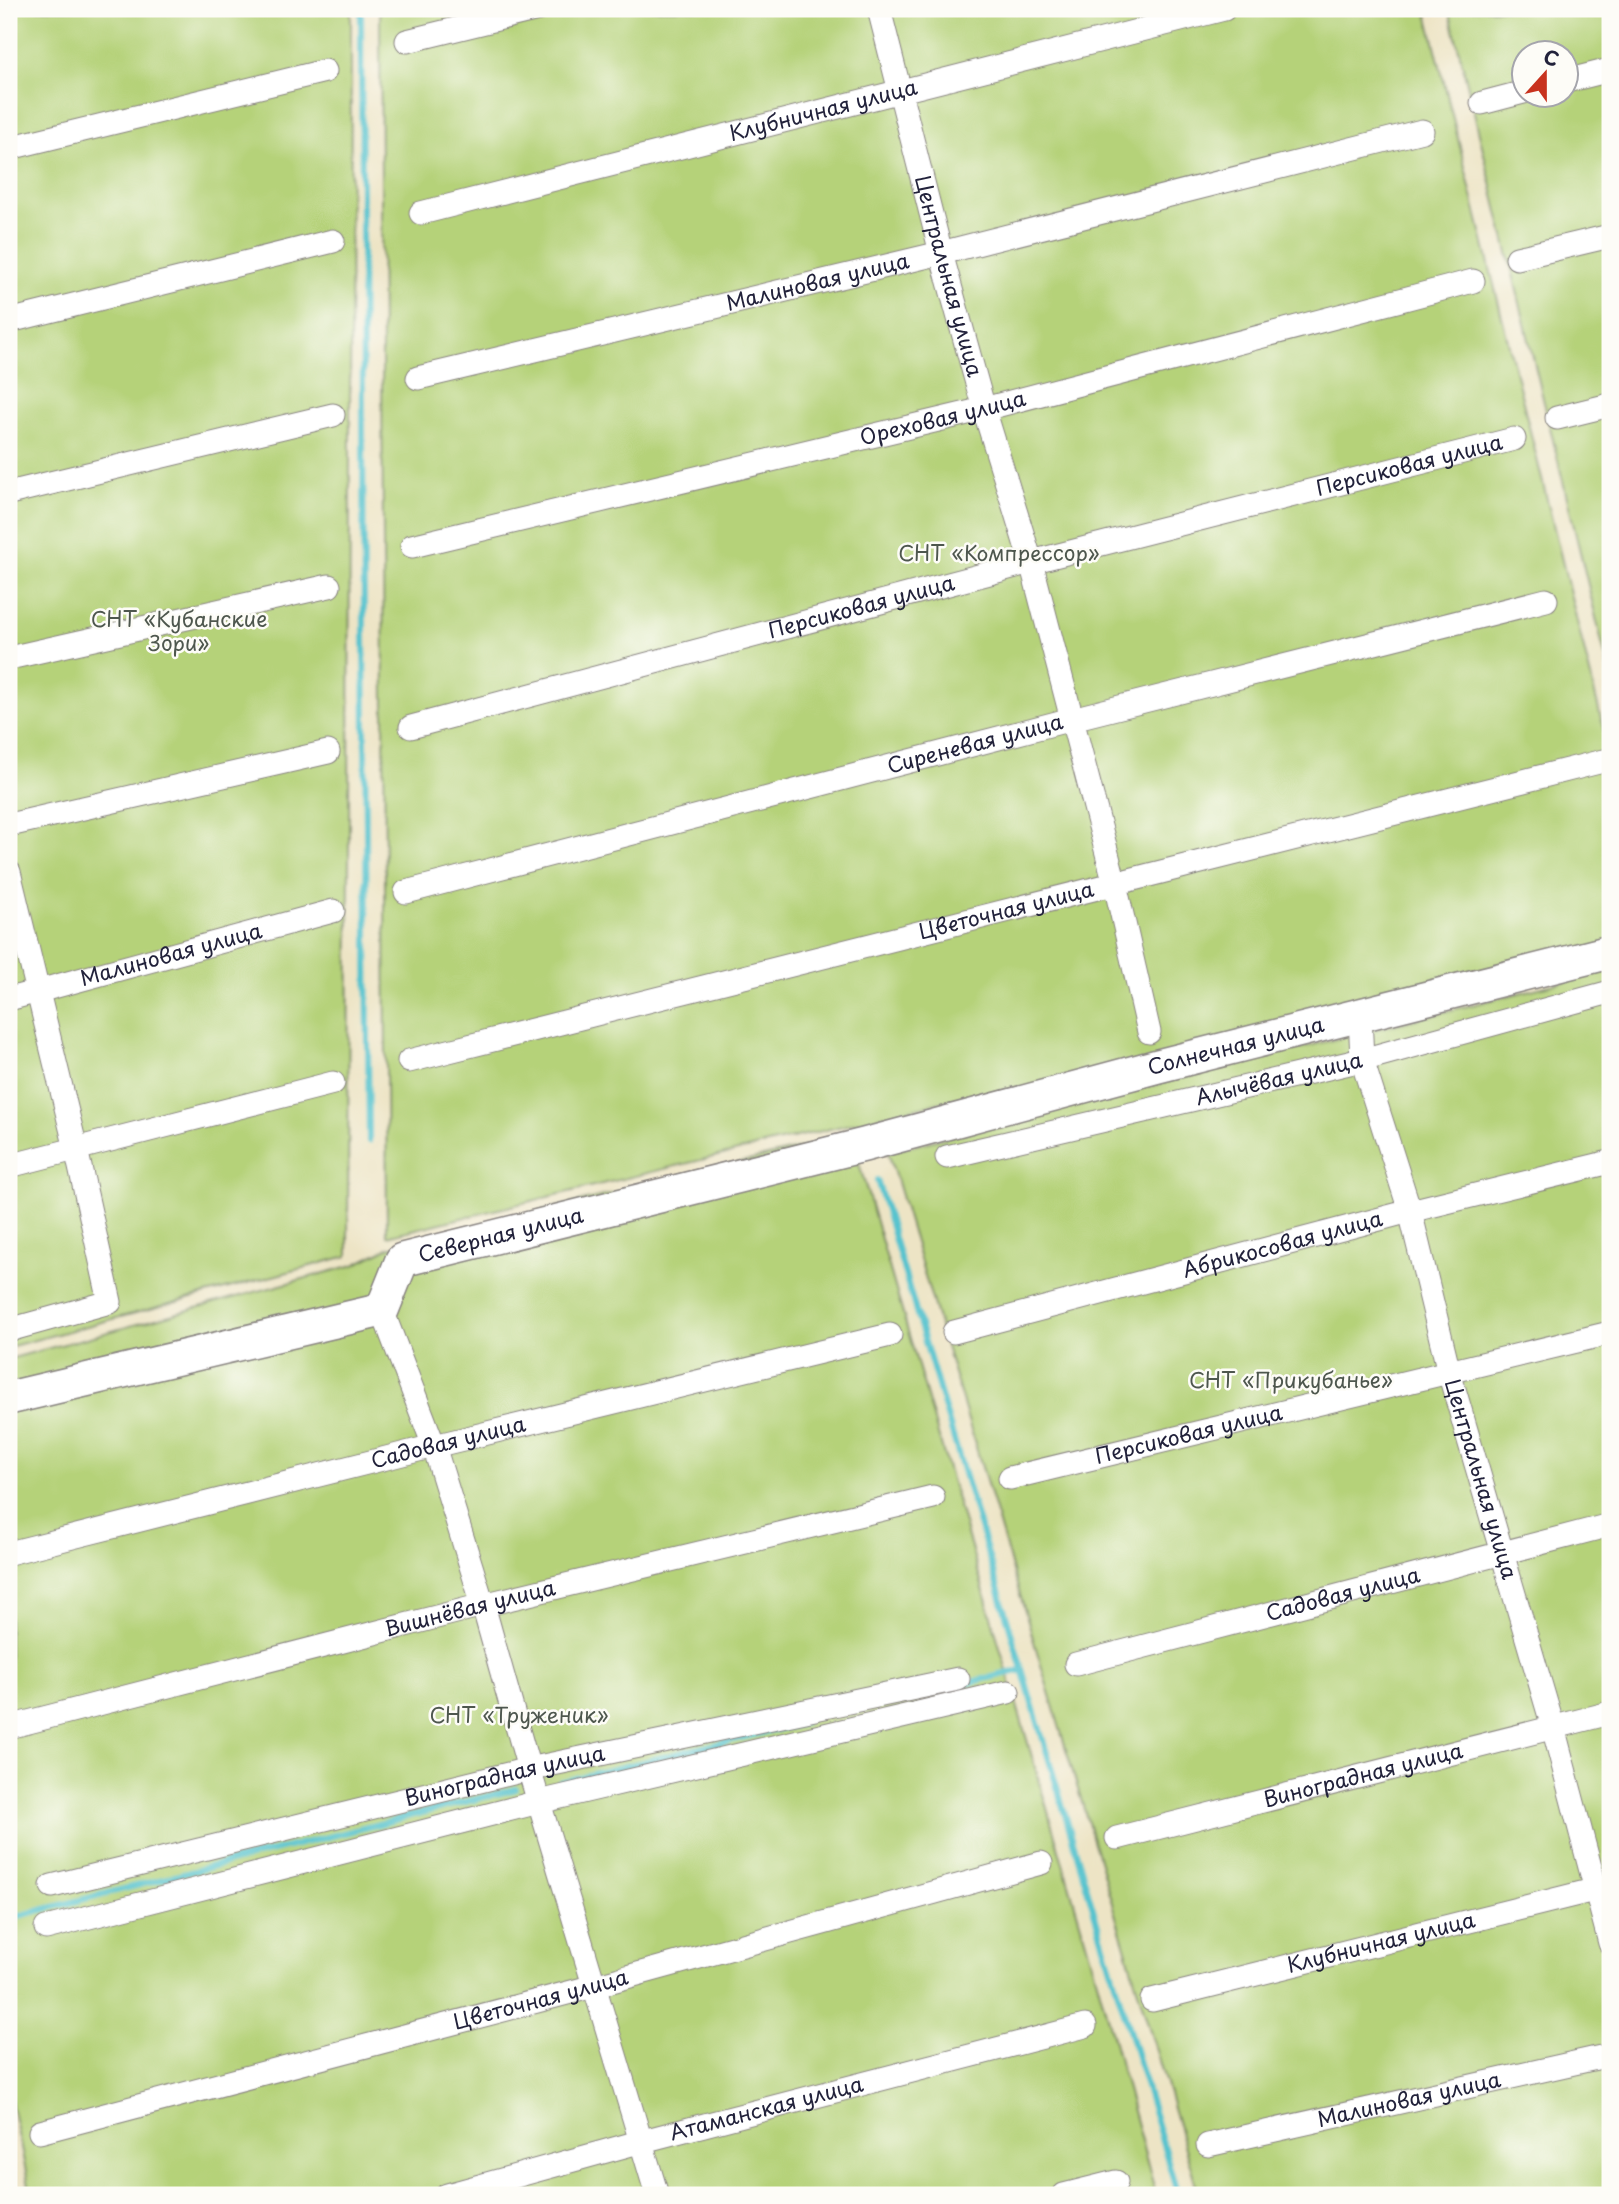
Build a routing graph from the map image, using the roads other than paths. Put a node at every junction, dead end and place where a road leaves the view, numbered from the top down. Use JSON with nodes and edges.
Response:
{"nodes":[{"id":1,"x":538,"y":9,"type":"edge"},
{"id":2,"x":879,"y":9,"type":"edge"},
{"id":3,"x":1224,"y":9,"type":"edge"},
{"id":4,"x":407,"y":41,"type":"dead end"},
{"id":5,"x":1610,"y":70,"type":"edge"},
{"id":6,"x":325,"y":71,"type":"dead end"},
{"id":7,"x":1580,"y":78,"type":"edge"},
{"id":8,"x":900,"y":92,"type":"junction"},
{"id":9,"x":1510,"y":96,"type":"edge"},
{"id":10,"x":1482,"y":103,"type":"dead end"},
{"id":11,"x":1422,"y":131,"type":"dead end"},
{"id":12,"x":9,"y":148,"type":"edge"},
{"id":13,"x":421,"y":213,"type":"dead end"},
{"id":14,"x":1610,"y":236,"type":"edge"},
{"id":15,"x":333,"y":241,"type":"dead end"},
{"id":16,"x":941,"y":253,"type":"junction"},
{"id":17,"x":1517,"y":258,"type":"dead end"},
{"id":18,"x":1473,"y":281,"type":"dead end"},
{"id":19,"x":9,"y":321,"type":"edge"},
{"id":20,"x":418,"y":379,"type":"dead end"},
{"id":21,"x":1610,"y":405,"type":"edge"},
{"id":22,"x":984,"y":409,"type":"junction"},
{"id":23,"x":333,"y":415,"type":"dead end"},
{"id":24,"x":1557,"y":418,"type":"dead end"},
{"id":25,"x":1514,"y":439,"type":"dead end"},
{"id":26,"x":9,"y":493,"type":"edge"},
{"id":27,"x":412,"y":545,"type":"dead end"},
{"id":28,"x":1031,"y":562,"type":"junction"},
{"id":29,"x":329,"y":586,"type":"dead end"},
{"id":30,"x":1546,"y":600,"type":"dead end"},
{"id":31,"x":9,"y":658,"type":"edge"},
{"id":32,"x":1072,"y":719,"type":"junction"},
{"id":33,"x":411,"y":727,"type":"dead end"},
{"id":34,"x":328,"y":752,"type":"dead end"},
{"id":35,"x":1603,"y":761,"type":"dead end"},
{"id":36,"x":9,"y":825,"type":"edge"},
{"id":37,"x":9,"y":872,"type":"edge"},
{"id":38,"x":1115,"y":884,"type":"junction"},
{"id":39,"x":406,"y":892,"type":"dead end"},
{"id":40,"x":333,"y":911,"type":"dead end"},
{"id":41,"x":1610,"y":952,"type":"edge"},
{"id":42,"x":39,"y":992,"type":"junction"},
{"id":43,"x":1610,"y":992,"type":"edge"},
{"id":44,"x":9,"y":999,"type":"edge"},
{"id":45,"x":1360,"y":1015,"type":"junction"},
{"id":46,"x":1149,"y":1032,"type":"dead end"},
{"id":47,"x":1362,"y":1060,"type":"junction"},
{"id":48,"x":409,"y":1061,"type":"dead end"},
{"id":49,"x":333,"y":1083,"type":"dead end"},
{"id":50,"x":864,"y":1146,"type":"joint"},
{"id":51,"x":76,"y":1149,"type":"junction"},
{"id":52,"x":947,"y":1157,"type":"dead end"},
{"id":53,"x":1610,"y":1162,"type":"edge"},
{"id":54,"x":9,"y":1166,"type":"edge"},
{"id":55,"x":1410,"y":1211,"type":"junction"},
{"id":56,"x":382,"y":1310,"type":"junction"},
{"id":57,"x":9,"y":1330,"type":"edge"},
{"id":58,"x":954,"y":1332,"type":"dead end"},
{"id":59,"x":1610,"y":1333,"type":"edge"},
{"id":60,"x":890,"y":1335,"type":"dead end"},
{"id":61,"x":1449,"y":1373,"type":"junction"},
{"id":62,"x":9,"y":1398,"type":"edge"},
{"id":63,"x":434,"y":1446,"type":"junction"},
{"id":64,"x":1010,"y":1478,"type":"dead end"},
{"id":65,"x":933,"y":1497,"type":"dead end"},
{"id":66,"x":1610,"y":1525,"type":"edge"},
{"id":67,"x":9,"y":1553,"type":"edge"},
{"id":68,"x":1502,"y":1553,"type":"junction"},
{"id":69,"x":483,"y":1605,"type":"junction"},
{"id":70,"x":1076,"y":1664,"type":"dead end"},
{"id":71,"x":958,"y":1679,"type":"dead end"},
{"id":72,"x":1008,"y":1692,"type":"dead end"},
{"id":73,"x":1610,"y":1713,"type":"edge"},
{"id":74,"x":9,"y":1727,"type":"edge"},
{"id":75,"x":1553,"y":1727,"type":"junction"},
{"id":76,"x":529,"y":1769,"type":"junction"},
{"id":77,"x":539,"y":1802,"type":"junction"},
{"id":78,"x":1117,"y":1838,"type":"dead end"},
{"id":79,"x":1041,"y":1863,"type":"dead end"},
{"id":80,"x":52,"y":1886,"type":"dead end"},
{"id":81,"x":1603,"y":1888,"type":"edge"},
{"id":82,"x":46,"y":1928,"type":"dead end"},
{"id":83,"x":1610,"y":1943,"type":"edge"},
{"id":84,"x":594,"y":1986,"type":"junction"},
{"id":85,"x":1152,"y":2000,"type":"dead end"},
{"id":86,"x":1085,"y":2026,"type":"dead end"},
{"id":87,"x":1610,"y":2054,"type":"edge"},
{"id":88,"x":40,"y":2132,"type":"dead end"},
{"id":89,"x":639,"y":2141,"type":"junction"},
{"id":90,"x":1208,"y":2145,"type":"dead end"},
{"id":91,"x":1116,"y":2182,"type":"dead end"},
{"id":92,"x":447,"y":2195,"type":"edge"},
{"id":93,"x":657,"y":2195,"type":"edge"},
{"id":94,"x":1064,"y":2195,"type":"edge"}],
"edges":[{"from":1,"to":4,"type":"street"},
{"from":2,"to":8,"type":"street","name":"Центральная улица"},
{"from":3,"to":8,"type":"street","name":"Клубничная улица"},
{"from":5,"to":7,"type":"street"},
{"from":6,"to":12,"type":"street"},
{"from":8,"to":13,"type":"street","name":"Клубничная улица"},
{"from":8,"to":16,"type":"street","name":"Центральная улица"},
{"from":9,"to":10,"type":"street"},
{"from":11,"to":16,"type":"street","name":"Малиновая улица"},
{"from":14,"to":17,"type":"street"},
{"from":15,"to":19,"type":"street"},
{"from":16,"to":20,"type":"street","name":"Малиновая улица"},
{"from":16,"to":22,"type":"street","name":"Центральная улица"},
{"from":18,"to":22,"type":"street","name":"Ореховая улица"},
{"from":21,"to":24,"type":"street"},
{"from":22,"to":27,"type":"street","name":"Ореховая улица"},
{"from":22,"to":28,"type":"street","name":"Центральная улица"},
{"from":23,"to":26,"type":"street"},
{"from":25,"to":28,"type":"street","name":"Персиковая улица"},
{"from":28,"to":32,"type":"street","name":"Центральная улица"},
{"from":28,"to":33,"type":"street","name":"Персиковая улица"},
{"from":29,"to":31,"type":"street"},
{"from":30,"to":32,"type":"street","name":"Сиреневая улица"},
{"from":32,"to":38,"type":"street","name":"Центральная улица"},
{"from":32,"to":39,"type":"street","name":"Сиреневая улица"},
{"from":34,"to":36,"type":"street"},
{"from":35,"to":38,"type":"street","name":"Цветочная улица"},
{"from":37,"to":42,"type":"street"},
{"from":38,"to":46,"type":"street","name":"Центральная улица"},
{"from":38,"to":48,"type":"street","name":"Цветочная улица"},
{"from":40,"to":42,"type":"street","name":"Малиновая улица"},
{"from":41,"to":45,"type":"street","name":"Солнечная улица"},
{"from":42,"to":44,"type":"street","name":"Малиновая улица"},
{"from":42,"to":51,"type":"street"},
{"from":43,"to":47,"type":"street","name":"Алычёвая улица"},
{"from":45,"to":47,"type":"street","name":"Центральная улица"},
{"from":45,"to":50,"type":"street","name":"Солнечная улица"},
{"from":47,"to":52,"type":"street","name":"Алычёвая улица"},
{"from":47,"to":55,"type":"street","name":"Центральная улица"},
{"from":49,"to":51,"type":"street"},
{"from":50,"to":56,"type":"street","name":"Северная улица"},
{"from":51,"to":54,"type":"street"},
{"from":51,"to":57,"type":"street"},
{"from":53,"to":55,"type":"street","name":"Абрикосовая улица"},
{"from":55,"to":58,"type":"street","name":"Абрикосовая улица"},
{"from":55,"to":61,"type":"street","name":"Центральная улица"},
{"from":56,"to":62,"type":"street"},
{"from":56,"to":63,"type":"street"},
{"from":59,"to":61,"type":"street","name":"Персиковая улица"},
{"from":60,"to":63,"type":"street","name":"Садовая улица"},
{"from":61,"to":64,"type":"street","name":"Персиковая улица"},
{"from":61,"to":68,"type":"street","name":"Центральная улица"},
{"from":63,"to":67,"type":"street","name":"Садовая улица"},
{"from":63,"to":69,"type":"street"},
{"from":65,"to":69,"type":"street","name":"Вишнёвая улица"},
{"from":66,"to":68,"type":"street","name":"Садовая улица"},
{"from":68,"to":70,"type":"street","name":"Садовая улица"},
{"from":68,"to":75,"type":"street","name":"Центральная улица"},
{"from":69,"to":74,"type":"street","name":"Вишнёвая улица"},
{"from":69,"to":76,"type":"street"},
{"from":71,"to":76,"type":"street","name":"Виноградная улица"},
{"from":72,"to":77,"type":"street"},
{"from":73,"to":75,"type":"street","name":"Виноградная улица"},
{"from":75,"to":78,"type":"street","name":"Виноградная улица"},
{"from":75,"to":81,"type":"street","name":"Центральная улица"},
{"from":76,"to":77,"type":"street"},
{"from":76,"to":80,"type":"street","name":"Виноградная улица"},
{"from":77,"to":82,"type":"street"},
{"from":77,"to":84,"type":"street"},
{"from":79,"to":84,"type":"street","name":"Цветочная улица"},
{"from":81,"to":83,"type":"street","name":"Центральная улица"},
{"from":81,"to":85,"type":"street","name":"Клубничная улица"},
{"from":84,"to":88,"type":"street","name":"Цветочная улица"},
{"from":84,"to":89,"type":"street"},
{"from":86,"to":89,"type":"street","name":"Атаманская улица"},
{"from":87,"to":90,"type":"street","name":"Малиновая улица"},
{"from":89,"to":92,"type":"street","name":"Атаманская улица"},
{"from":89,"to":93,"type":"street"},
{"from":91,"to":94,"type":"street"}]}
